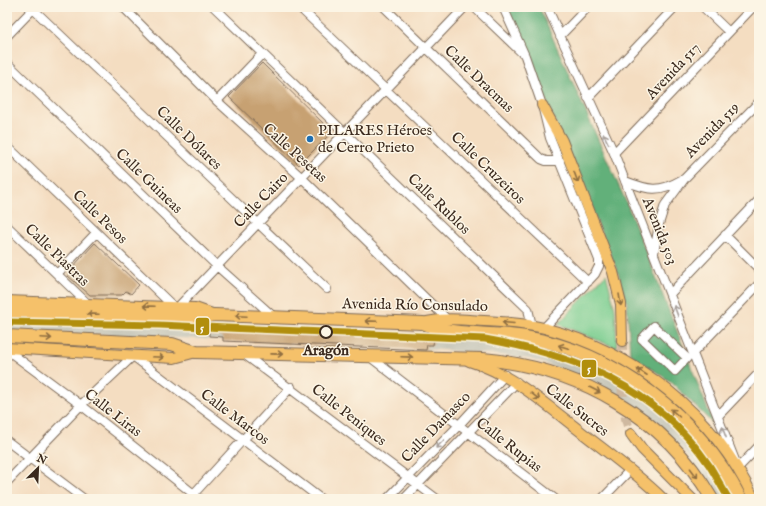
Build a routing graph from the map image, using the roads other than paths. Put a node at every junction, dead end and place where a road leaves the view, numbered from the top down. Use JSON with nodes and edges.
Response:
{"nodes":[{"id":1,"x":124,"y":7,"type":"edge"},
{"id":2,"x":214,"y":7,"type":"edge"},
{"id":3,"x":299,"y":7,"type":"edge"},
{"id":4,"x":384,"y":7,"type":"edge"},
{"id":5,"x":464,"y":7,"type":"edge"},
{"id":6,"x":474,"y":7,"type":"edge"},
{"id":7,"x":502,"y":7,"type":"edge"},
{"id":8,"x":548,"y":7,"type":"edge"},
{"id":9,"x":588,"y":7,"type":"edge"},
{"id":10,"x":675,"y":7,"type":"edge"},
{"id":11,"x":703,"y":7,"type":"edge"},
{"id":12,"x":752,"y":7,"type":"edge"},
{"id":13,"x":33,"y":8,"type":"edge"},
{"id":14,"x":729,"y":32,"type":"junction"},
{"id":15,"x":7,"y":36,"type":"edge"},
{"id":16,"x":560,"y":36,"type":"junction"},
{"id":17,"x":426,"y":47,"type":"junction"},
{"id":18,"x":262,"y":54,"type":"junction"},
{"id":19,"x":525,"y":56,"type":"junction"},
{"id":20,"x":7,"y":63,"type":"edge"},
{"id":21,"x":386,"y":89,"type":"junction"},
{"id":22,"x":588,"y":98,"type":"junction"},
{"id":23,"x":217,"y":101,"type":"junction"},
{"id":24,"x":759,"y":102,"type":"edge"},
{"id":25,"x":542,"y":105,"type":"junction"},
{"id":26,"x":345,"y":132,"type":"junction"},
{"id":27,"x":7,"y":146,"type":"edge"},
{"id":28,"x":614,"y":154,"type":"junction"},
{"id":29,"x":560,"y":161,"type":"junction"},
{"id":30,"x":302,"y":178,"type":"junction"},
{"id":31,"x":685,"y":178,"type":"junction"},
{"id":32,"x":625,"y":181,"type":"junction"},
{"id":33,"x":759,"y":200,"type":"edge"},
{"id":34,"x":257,"y":223,"type":"junction"},
{"id":35,"x":7,"y":226,"type":"edge"},
{"id":36,"x":96,"y":233,"type":"junction"},
{"id":37,"x":725,"y":236,"type":"junction"},
{"id":38,"x":654,"y":254,"type":"junction"},
{"id":39,"x":217,"y":266,"type":"junction"},
{"id":40,"x":759,"y":269,"type":"edge"},
{"id":41,"x":57,"y":274,"type":"junction"},
{"id":42,"x":588,"y":282,"type":"junction"},
{"id":43,"x":759,"y":284,"type":"edge"},
{"id":44,"x":327,"y":289,"type":"dead end"},
{"id":45,"x":670,"y":294,"type":"junction"},
{"id":46,"x":8,"y":303,"type":"edge"},
{"id":47,"x":88,"y":304,"type":"junction"},
{"id":48,"x":176,"y":308,"type":"junction"},
{"id":49,"x":215,"y":314,"type":"junction"},
{"id":50,"x":274,"y":317,"type":"junction"},
{"id":51,"x":448,"y":320,"type":"junction"},
{"id":52,"x":424,"y":323,"type":"junction"},
{"id":53,"x":532,"y":326,"type":"junction"},
{"id":54,"x":654,"y":326,"type":"joint"},
{"id":55,"x":544,"y":328,"type":"junction"},
{"id":56,"x":7,"y":336,"type":"edge"},
{"id":57,"x":622,"y":341,"type":"tunnel mouth"},
{"id":58,"x":7,"y":349,"type":"edge"},
{"id":59,"x":196,"y":352,"type":"junction"},
{"id":60,"x":692,"y":353,"type":"junction"},
{"id":61,"x":244,"y":354,"type":"junction"},
{"id":62,"x":133,"y":356,"type":"junction"},
{"id":63,"x":369,"y":356,"type":"junction"},
{"id":64,"x":464,"y":359,"type":"junction"},
{"id":65,"x":759,"y":373,"type":"edge"},
{"id":66,"x":505,"y":375,"type":"junction"},
{"id":67,"x":517,"y":382,"type":"junction"},
{"id":68,"x":291,"y":387,"type":"junction"},
{"id":69,"x":81,"y":405,"type":"junction"},
{"id":70,"x":718,"y":416,"type":"junction"},
{"id":71,"x":459,"y":425,"type":"junction"},
{"id":72,"x":469,"y":432,"type":"junction"},
{"id":73,"x":631,"y":434,"type":"tunnel mouth"},
{"id":74,"x":242,"y":440,"type":"junction"},
{"id":75,"x":7,"y":441,"type":"edge"},
{"id":76,"x":759,"y":446,"type":"edge"},
{"id":77,"x":30,"y":459,"type":"junction"},
{"id":78,"x":738,"y":468,"type":"junction"},
{"id":79,"x":630,"y":470,"type":"junction"},
{"id":80,"x":407,"y":477,"type":"junction"},
{"id":81,"x":7,"y":482,"type":"edge"},
{"id":82,"x":418,"y":485,"type":"junction"},
{"id":83,"x":194,"y":497,"type":"edge"},
{"id":84,"x":84,"y":499,"type":"edge"},
{"id":85,"x":321,"y":499,"type":"edge"},
{"id":86,"x":387,"y":499,"type":"edge"},
{"id":87,"x":404,"y":499,"type":"edge"},
{"id":88,"x":437,"y":499,"type":"edge"},
{"id":89,"x":555,"y":499,"type":"edge"},
{"id":90,"x":602,"y":499,"type":"edge"},
{"id":91,"x":663,"y":499,"type":"edge"},
{"id":92,"x":692,"y":499,"type":"edge"},
{"id":93,"x":712,"y":499,"type":"edge"},
{"id":94,"x":741,"y":499,"type":"edge"},
{"id":95,"x":754,"y":499,"type":"edge"}],
"edges":[{"from":1,"to":23,"type":"street","name":"Calle Pesetas"},
{"from":2,"to":18,"type":"street","name":"Calle Rublos"},
{"from":3,"to":21,"type":"street","name":"Calle Cruzeiros"},
{"from":4,"to":17,"type":"street","name":"Calle Dracmas"},
{"from":5,"to":17,"type":"street","name":"Calle Cairo"},
{"from":6,"to":19,"type":"street"},
{"from":7,"to":19,"type":"street"},
{"from":8,"to":16,"type":"street","name":"Avenida 503"},
{"from":9,"to":16,"type":"street"},
{"from":10,"to":22,"type":"street"},
{"from":11,"to":14,"type":"street"},
{"from":12,"to":14,"type":"street","name":"Avenida 517"},
{"from":13,"to":15,"type":"street"},
{"from":13,"to":34,"type":"street","name":"Calle Dólares"},
{"from":14,"to":28,"type":"street","name":"Avenida 517"},
{"from":16,"to":22,"type":"street","name":"Avenida 503"},
{"from":17,"to":21,"type":"street","name":"Calle Cairo"},
{"from":17,"to":29,"type":"street","name":"Calle Dracmas"},
{"from":18,"to":23,"type":"street"},
{"from":18,"to":26,"type":"street","name":"Calle Rublos"},
{"from":19,"to":25,"type":"street"},
{"from":20,"to":39,"type":"street","name":"Calle Guineas"},
{"from":21,"to":26,"type":"street","name":"Calle Cairo"},
{"from":21,"to":42,"type":"street","name":"Calle Cruzeiros"},
{"from":28,"to":22,"type":"street","name":"Avenida 503","one_way":true},
{"from":23,"to":30,"type":"street","name":"Calle Pesetas"},
{"from":24,"to":31,"type":"street","name":"Avenida 519"},
{"from":25,"to":29,"type":"street"},
{"from":25,"to":57,"type":"main road","one_way":true},
{"from":26,"to":30,"type":"street","name":"Calle Cairo"},
{"from":26,"to":53,"type":"street","name":"Calle Rublos"},
{"from":27,"to":36,"type":"street","name":"Calle Pesos"},
{"from":28,"to":32,"type":"street","name":"Avenida 503"},
{"from":29,"to":42,"type":"street"},
{"from":30,"to":34,"type":"street","name":"Calle Cairo"},
{"from":30,"to":51,"type":"street","name":"Calle Pesetas"},
{"from":31,"to":32,"type":"street","name":"Avenida 519"},
{"from":31,"to":38,"type":"street","name":"Avenida 519"},
{"from":32,"to":38,"type":"street","name":"Avenida 503"},
{"from":33,"to":37,"type":"street"},
{"from":34,"to":39,"type":"street","name":"Calle Cairo"},
{"from":34,"to":44,"type":"street","name":"Calle Dólares"},
{"from":35,"to":41,"type":"street","name":"Calle Piastras"},
{"from":36,"to":41,"type":"street"},
{"from":36,"to":48,"type":"street","name":"Calle Pesos"},
{"from":37,"to":40,"type":"street"},
{"from":37,"to":45,"type":"street"},
{"from":38,"to":45,"type":"street","name":"Avenida 503"},
{"from":39,"to":48,"type":"street","name":"Calle Cairo"},
{"from":39,"to":50,"type":"street","name":"Calle Guineas"},
{"from":41,"to":47,"type":"street","name":"Calle Piastras"},
{"from":42,"to":55,"type":"street"},
{"from":43,"to":60,"type":"street"},
{"from":60,"to":45,"type":"street","name":"Avenida 503","one_way":true},
{"from":46,"to":47,"type":"main road","name":"Avenida Río Consulado"},
{"from":49,"to":46,"type":"highway","one_way":true},
{"from":48,"to":47,"type":"main road","name":"Avenida Río Consulado","one_way":true},
{"from":48,"to":49,"type":"main road","name":"Avenida Río Consulado"},
{"from":50,"to":49,"type":"highway","name":"Avenida Río Consulado","one_way":true},
{"from":52,"to":50,"type":"highway","name":"Avenida Río Consulado","one_way":true},
{"from":51,"to":52,"type":"main road","name":"Avenida Río Consulado"},
{"from":53,"to":51,"type":"main road","name":"Avenida Río Consulado","one_way":true},
{"from":94,"to":52,"type":"highway","one_way":true},
{"from":53,"to":55,"type":"main road","name":"Avenida Río Consulado"},
{"from":54,"to":54,"type":"street"},
{"from":78,"to":55,"type":"main road","name":"Avenida Río Consulado","one_way":true},
{"from":56,"to":59,"type":"highway","one_way":true},
{"from":58,"to":62,"type":"main road"},
{"from":58,"to":69,"type":"street","name":"Calle Liras"},
{"from":59,"to":61,"type":"highway"},
{"from":62,"to":59,"type":"main road","one_way":true},
{"from":60,"to":70,"type":"street","name":"Avenida 503"},
{"from":61,"to":63,"type":"highway","one_way":true},
{"from":61,"to":68,"type":"street","name":"Calle Peniques"},
{"from":62,"to":69,"type":"street"},
{"from":62,"to":74,"type":"street","name":"Calle Marcos"},
{"from":63,"to":64,"type":"highway","one_way":true},
{"from":63,"to":71,"type":"street","name":"Calle Rupias"},
{"from":64,"to":66,"type":"main road","name":"Calle Sucres"},
{"from":64,"to":93,"type":"highway","one_way":true},
{"from":65,"to":70,"type":"street"},
{"from":66,"to":67,"type":"main road","name":"Calle Sucres"},
{"from":66,"to":71,"type":"street","name":"Calle Damasco"},
{"from":67,"to":72,"type":"street","name":"Calle Damasco"},
{"from":67,"to":79,"type":"main road","name":"Calle Sucres","one_way":true},
{"from":68,"to":74,"type":"street"},
{"from":68,"to":80,"type":"street","name":"Calle Peniques"},
{"from":69,"to":77,"type":"street"},
{"from":69,"to":83,"type":"street","name":"Calle Liras"},
{"from":78,"to":70,"type":"street","name":"Avenida 503","one_way":true},
{"from":71,"to":72,"type":"street","name":"Calle Rupias"},
{"from":71,"to":80,"type":"street","name":"Calle Damasco","one_way":true},
{"from":72,"to":82,"type":"street","name":"Calle Damasco"},
{"from":72,"to":89,"type":"street","name":"Calle Rupias"},
{"from":73,"to":92,"type":"main road"},
{"from":74,"to":83,"type":"street"},
{"from":74,"to":85,"type":"street","name":"Calle Marcos"},
{"from":75,"to":77,"type":"street"},
{"from":76,"to":78,"type":"street"},
{"from":77,"to":81,"type":"street"},
{"from":77,"to":84,"type":"street"},
{"from":78,"to":95,"type":"main road","name":"Avenida Río Consulado"},
{"from":79,"to":90,"type":"street"},
{"from":79,"to":91,"type":"main road","name":"Calle Sucres"},
{"from":80,"to":82,"type":"street","name":"Calle Peniques"},
{"from":80,"to":86,"type":"street","name":"Calle Damasco"},
{"from":82,"to":87,"type":"street","name":"Calle Damasco"},
{"from":82,"to":88,"type":"street","name":"Calle Peniques"}]}
